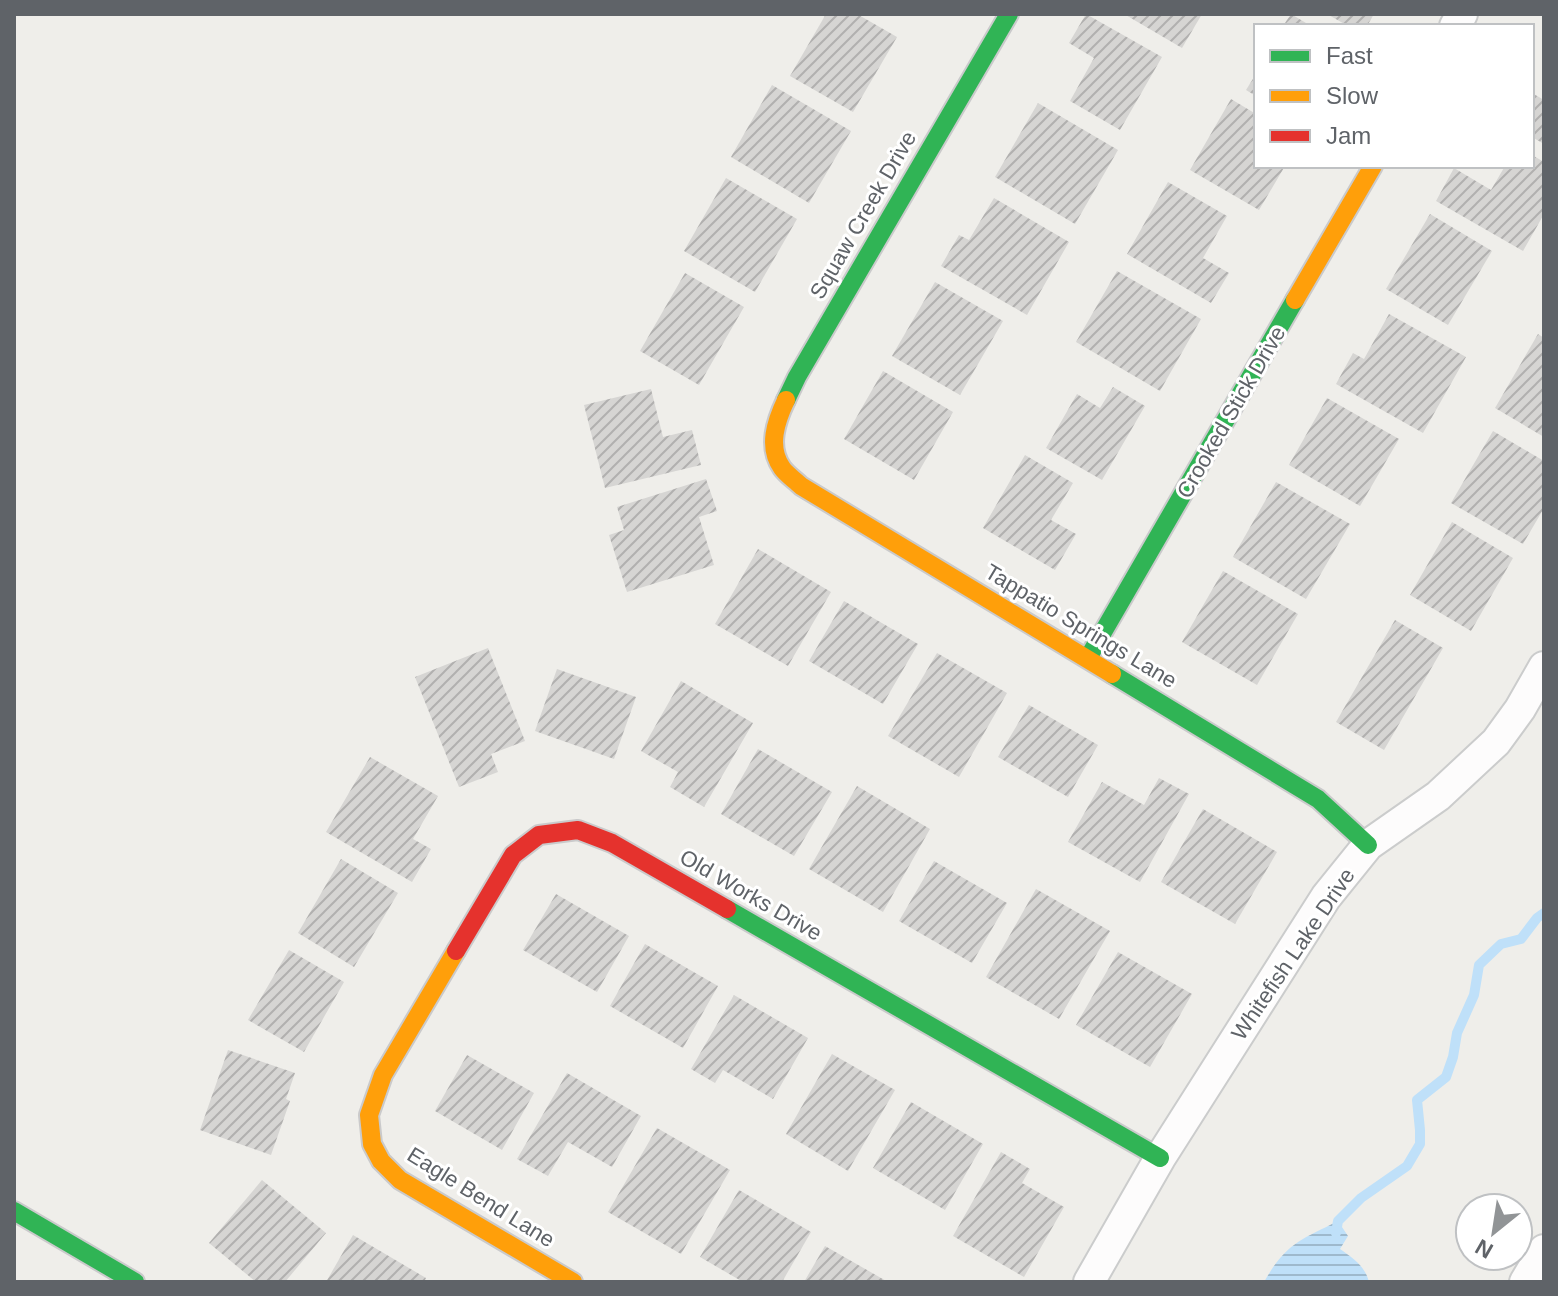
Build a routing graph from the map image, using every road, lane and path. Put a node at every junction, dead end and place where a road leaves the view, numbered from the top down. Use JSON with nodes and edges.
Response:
{"nodes":[{"id":1,"x":1009,"y":14,"type":"edge"},
{"id":2,"x":1372,"y":168,"type":"edge"},
{"id":3,"x":774,"y":447,"type":"joint"},
{"id":4,"x":1088,"y":658,"type":"junction"},
{"id":5,"x":1544,"y":667,"type":"edge"},
{"id":6,"x":1368,"y":845,"type":"junction"},
{"id":7,"x":396,"y":1054,"type":"joint"},
{"id":8,"x":1160,"y":1158,"type":"junction"},
{"id":9,"x":14,"y":1211,"type":"edge"},
{"id":10,"x":135,"y":1282,"type":"edge"},
{"id":11,"x":573,"y":1282,"type":"edge"},
{"id":12,"x":1089,"y":1282,"type":"edge"}],
"edges":[{"from":1,"to":3,"type":"street","name":"Squaw Creek Drive"},
{"from":2,"to":4,"type":"street","name":"Crooked Stick Drive"},
{"from":3,"to":4,"type":"street","name":"Tappatio Springs Lane"},
{"from":4,"to":6,"type":"street","name":"Tappatio Springs Lane"},
{"from":5,"to":6,"type":"street","name":"Whitefish Lake Drive"},
{"from":6,"to":8,"type":"street","name":"Whitefish Lake Drive"},
{"from":7,"to":8,"type":"street","name":"Old Works Drive"},
{"from":7,"to":11,"type":"street","name":"Eagle Bend Lane"},
{"from":8,"to":12,"type":"street","name":"Whitefish Lake Drive"},
{"from":9,"to":10,"type":"street"}]}
